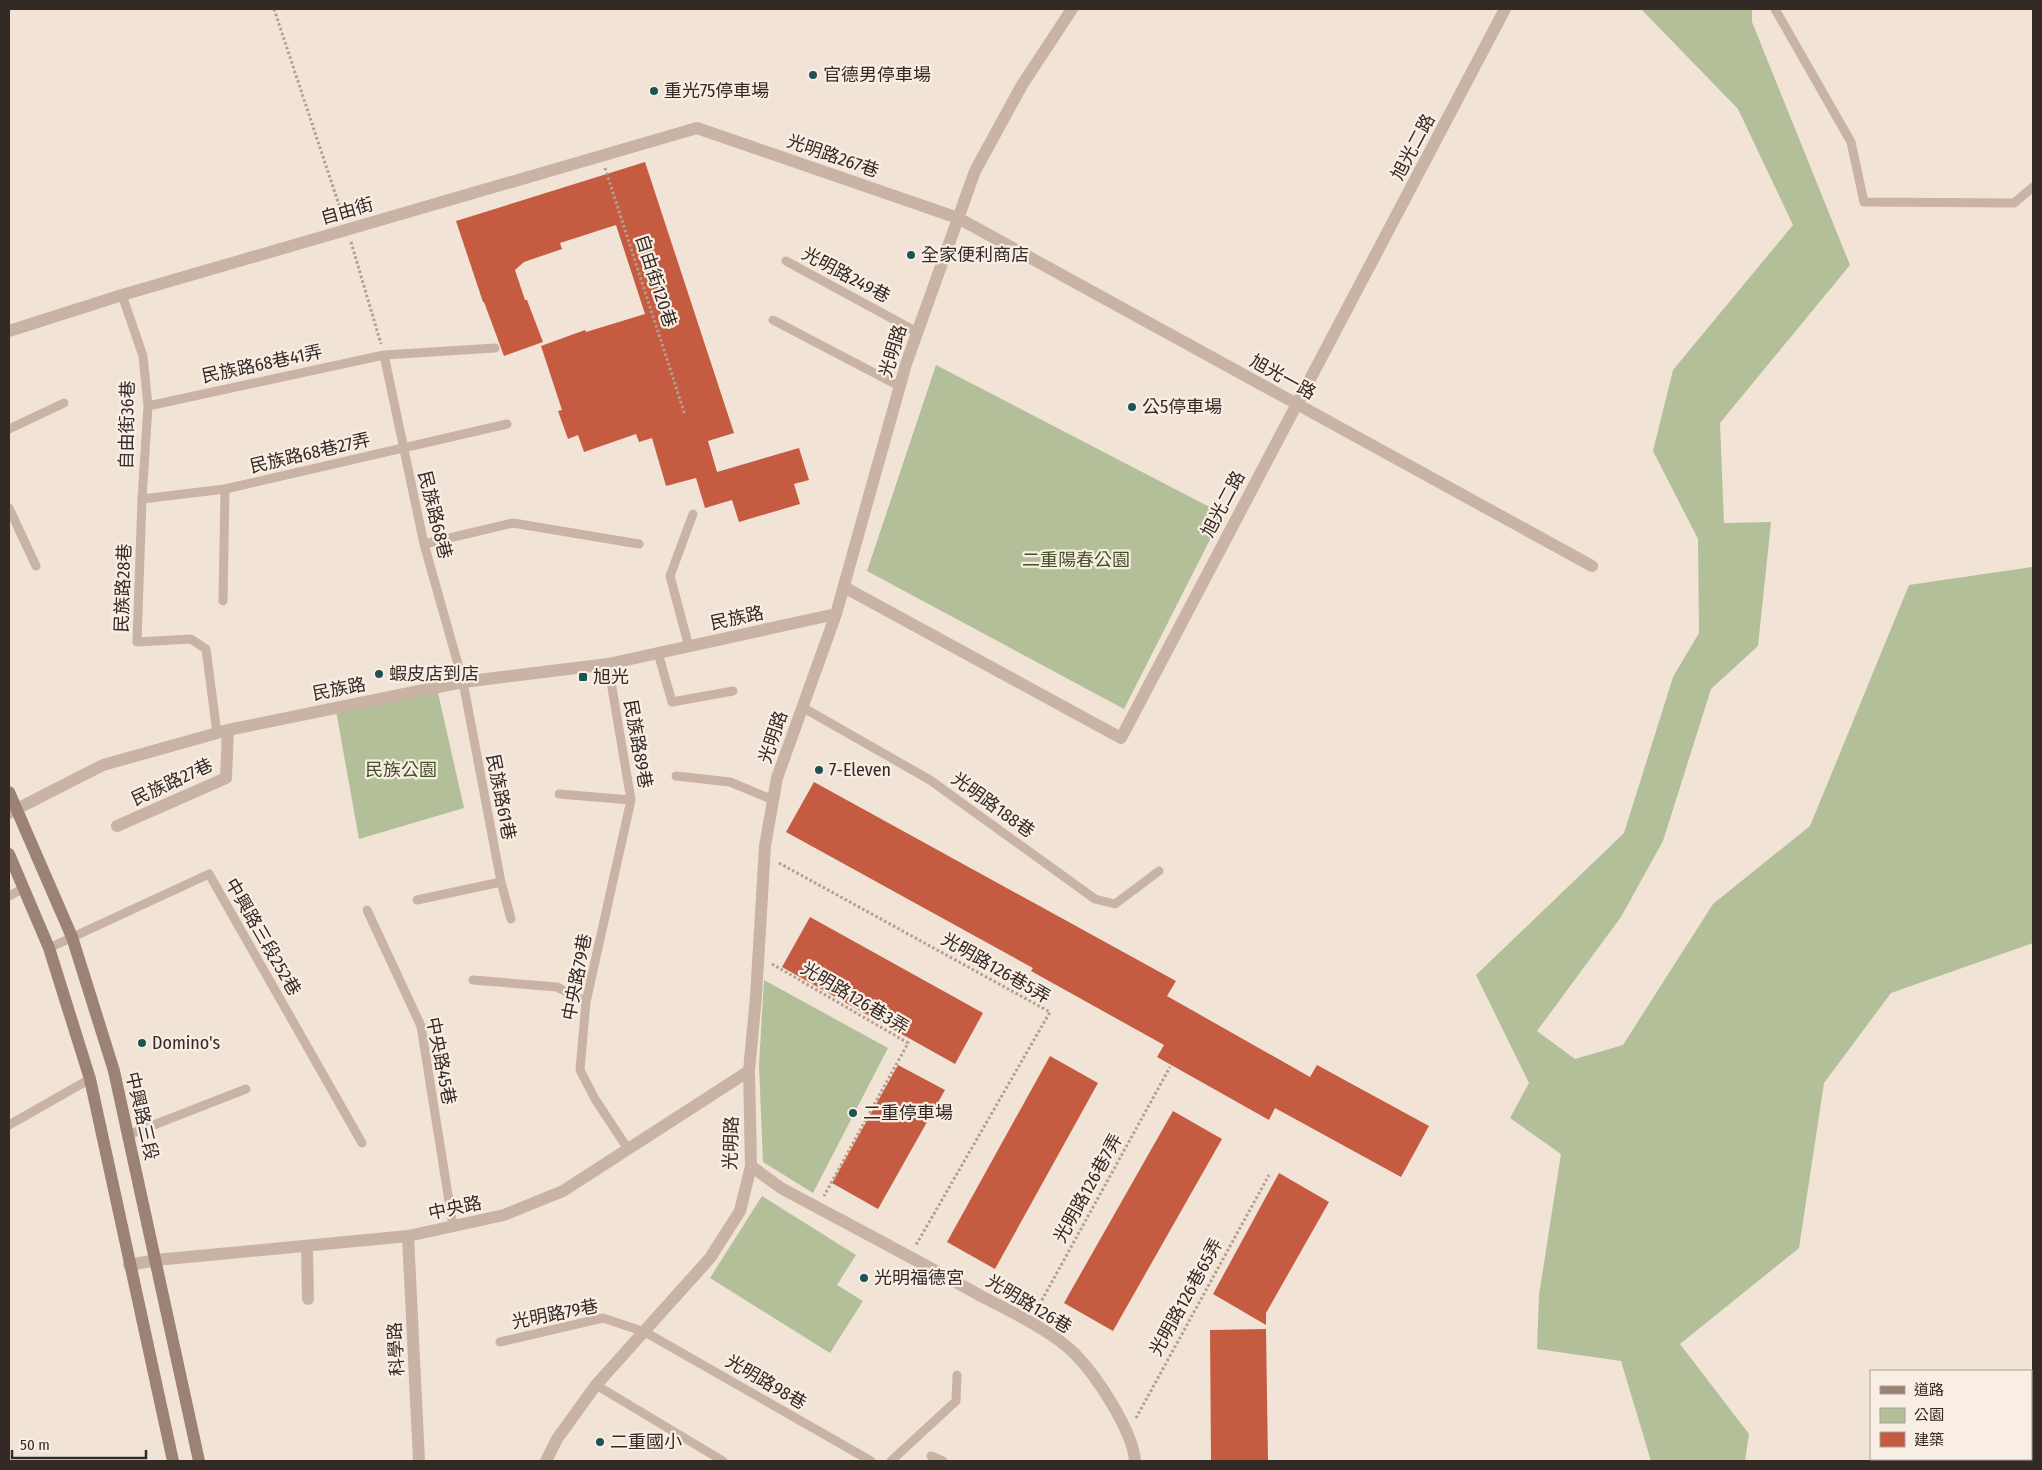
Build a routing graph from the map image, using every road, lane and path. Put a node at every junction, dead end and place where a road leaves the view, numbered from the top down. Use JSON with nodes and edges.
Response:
{"nodes":[{"id":1,"x":274,"y":9,"type":"edge"},
{"id":2,"x":1072,"y":9,"type":"edge"},
{"id":3,"x":1505,"y":9,"type":"edge"},
{"id":4,"x":1775,"y":9,"type":"edge"},
{"id":5,"x":697,"y":128,"type":"joint"},
{"id":6,"x":601,"y":156,"type":"junction"},
{"id":7,"x":2033,"y":187,"type":"edge"},
{"id":8,"x":958,"y":218,"type":"junction"},
{"id":9,"x":347,"y":230,"type":"junction"},
{"id":10,"x":786,"y":261,"type":"dead end"},
{"id":11,"x":122,"y":295,"type":"junction"},
{"id":12,"x":773,"y":320,"type":"dead end"},
{"id":13,"x":9,"y":331,"type":"edge"},
{"id":14,"x":917,"y":332,"type":"junction"},
{"id":15,"x":495,"y":348,"type":"dead end"},
{"id":16,"x":384,"y":355,"type":"junction"},
{"id":17,"x":901,"y":387,"type":"junction"},
{"id":18,"x":64,"y":403,"type":"dead end"},
{"id":19,"x":1297,"y":404,"type":"junction"},
{"id":20,"x":148,"y":406,"type":"junction"},
{"id":21,"x":685,"y":415,"type":"dead end"},
{"id":22,"x":507,"y":424,"type":"dead end"},
{"id":23,"x":9,"y":429,"type":"edge"},
{"id":24,"x":402,"y":449,"type":"junction"},
{"id":25,"x":225,"y":489,"type":"junction"},
{"id":26,"x":142,"y":499,"type":"junction"},
{"id":27,"x":9,"y":508,"type":"edge"},
{"id":28,"x":693,"y":514,"type":"dead end"},
{"id":29,"x":424,"y":544,"type":"junction"},
{"id":30,"x":639,"y":544,"type":"dead end"},
{"id":31,"x":36,"y":566,"type":"dead end"},
{"id":32,"x":1592,"y":566,"type":"dead end"},
{"id":33,"x":844,"y":587,"type":"junction"},
{"id":34,"x":223,"y":601,"type":"dead end"},
{"id":35,"x":836,"y":614,"type":"junction"},
{"id":36,"x":689,"y":647,"type":"junction"},
{"id":37,"x":658,"y":653,"type":"junction"},
{"id":38,"x":608,"y":664,"type":"junction"},
{"id":39,"x":463,"y":682,"type":"junction"},
{"id":40,"x":733,"y":691,"type":"dead end"},
{"id":41,"x":802,"y":707,"type":"junction"},
{"id":42,"x":222,"y":731,"type":"junction"},
{"id":43,"x":676,"y":776,"type":"dead end"},
{"id":44,"x":9,"y":792,"type":"edge"},
{"id":45,"x":559,"y":794,"type":"dead end"},
{"id":46,"x":632,"y":800,"type":"junction"},
{"id":47,"x":773,"y":800,"type":"junction"},
{"id":48,"x":13,"y":811,"type":"edge"},
{"id":49,"x":117,"y":826,"type":"dead end"},
{"id":50,"x":9,"y":854,"type":"edge"},
{"id":51,"x":764,"y":854,"type":"junction"},
{"id":52,"x":1159,"y":871,"type":"dead end"},
{"id":53,"x":501,"y":882,"type":"junction"},
{"id":54,"x":24,"y":888,"type":"junction"},
{"id":55,"x":9,"y":896,"type":"edge"},
{"id":56,"x":417,"y":900,"type":"dead end"},
{"id":57,"x":367,"y":910,"type":"dead end"},
{"id":58,"x":510,"y":918,"type":"dead end"},
{"id":59,"x":72,"y":937,"type":"junction"},
{"id":60,"x":49,"y":948,"type":"junction"},
{"id":61,"x":758,"y":956,"type":"junction"},
{"id":62,"x":473,"y":980,"type":"dead end"},
{"id":63,"x":586,"y":1002,"type":"junction"},
{"id":64,"x":1170,"y":1067,"type":"dead end"},
{"id":65,"x":749,"y":1071,"type":"junction"},
{"id":66,"x":90,"y":1079,"type":"junction"},
{"id":67,"x":246,"y":1089,"type":"dead end"},
{"id":68,"x":9,"y":1125,"type":"edge"},
{"id":69,"x":128,"y":1135,"type":"junction"},
{"id":70,"x":362,"y":1142,"type":"dead end"},
{"id":71,"x":628,"y":1149,"type":"junction"},
{"id":72,"x":751,"y":1166,"type":"junction"},
{"id":73,"x":1269,"y":1175,"type":"dead end"},
{"id":74,"x":817,"y":1208,"type":"junction"},
{"id":75,"x":453,"y":1226,"type":"junction"},
{"id":76,"x":408,"y":1236,"type":"junction"},
{"id":77,"x":307,"y":1246,"type":"junction"},
{"id":78,"x":910,"y":1257,"type":"junction"},
{"id":79,"x":156,"y":1260,"type":"junction"},
{"id":80,"x":130,"y":1265,"type":"junction"},
{"id":81,"x":308,"y":1299,"type":"dead end"},
{"id":82,"x":1029,"y":1322,"type":"junction"},
{"id":83,"x":645,"y":1332,"type":"junction"},
{"id":84,"x":500,"y":1342,"type":"dead end"},
{"id":85,"x":957,"y":1375,"type":"dead end"},
{"id":86,"x":596,"y":1385,"type":"junction"},
{"id":87,"x":1128,"y":1432,"type":"junction"},
{"id":88,"x":932,"y":1456,"type":"dead end"},
{"id":89,"x":173,"y":1461,"type":"edge"},
{"id":90,"x":199,"y":1461,"type":"edge"},
{"id":91,"x":419,"y":1461,"type":"edge"},
{"id":92,"x":546,"y":1461,"type":"edge"},
{"id":93,"x":723,"y":1461,"type":"edge"},
{"id":94,"x":871,"y":1461,"type":"edge"},
{"id":95,"x":891,"y":1461,"type":"edge"},
{"id":96,"x":943,"y":1461,"type":"edge"},
{"id":97,"x":1135,"y":1461,"type":"edge"}],
"edges":[{"from":1,"to":9,"type":"path"},
{"from":2,"to":8,"type":"street","name":"光明路"},
{"from":3,"to":19,"type":"street","name":"旭光二路"},
{"from":4,"to":7,"type":"lane"},
{"from":5,"to":6,"type":"street","name":"自由街"},
{"from":5,"to":8,"type":"street","name":"光明路267巷"},
{"from":6,"to":9,"type":"street","name":"自由街"},
{"from":6,"to":21,"type":"path","name":"自由街120巷"},
{"from":8,"to":14,"type":"street","name":"光明路"},
{"from":8,"to":19,"type":"street","name":"旭光一路"},
{"from":9,"to":11,"type":"street","name":"自由街"},
{"from":9,"to":16,"type":"path"},
{"from":10,"to":14,"type":"lane","name":"光明路249巷"},
{"from":11,"to":13,"type":"street","name":"自由街"},
{"from":11,"to":20,"type":"lane","name":"自由街36巷"},
{"from":12,"to":17,"type":"lane"},
{"from":14,"to":17,"type":"street","name":"光明路"},
{"from":15,"to":16,"type":"lane","name":"民族路68巷41弄"},
{"from":16,"to":20,"type":"lane","name":"民族路68巷41弄"},
{"from":16,"to":24,"type":"lane","name":"民族路68巷"},
{"from":17,"to":33,"type":"street","name":"光明路"},
{"from":18,"to":23,"type":"lane"},
{"from":19,"to":32,"type":"street","name":"旭光一路"},
{"from":19,"to":33,"type":"street","name":"旭光二路"},
{"from":20,"to":26,"type":"lane","name":"自由街36巷"},
{"from":22,"to":24,"type":"lane","name":"民族路68巷27弄"},
{"from":24,"to":25,"type":"lane","name":"民族路68巷27弄"},
{"from":24,"to":29,"type":"lane","name":"民族路68巷"},
{"from":25,"to":26,"type":"lane","name":"民族路68巷27弄"},
{"from":25,"to":34,"type":"lane"},
{"from":26,"to":42,"type":"lane","name":"民族路28巷"},
{"from":27,"to":31,"type":"lane"},
{"from":28,"to":36,"type":"lane"},
{"from":29,"to":30,"type":"lane"},
{"from":29,"to":39,"type":"lane","name":"民族路68巷"},
{"from":33,"to":35,"type":"street","name":"光明路"},
{"from":35,"to":36,"type":"street","name":"民族路"},
{"from":35,"to":41,"type":"street","name":"光明路"},
{"from":36,"to":37,"type":"street","name":"民族路"},
{"from":37,"to":38,"type":"street","name":"民族路"},
{"from":37,"to":40,"type":"lane"},
{"from":38,"to":39,"type":"street","name":"民族路"},
{"from":38,"to":46,"type":"lane","name":"民族路89巷"},
{"from":39,"to":42,"type":"street","name":"民族路"},
{"from":39,"to":53,"type":"lane","name":"民族路61巷"},
{"from":41,"to":47,"type":"street","name":"光明路"},
{"from":41,"to":52,"type":"lane","name":"光明路188巷"},
{"from":42,"to":48,"type":"street","name":"民族路"},
{"from":42,"to":49,"type":"street","name":"民族路27巷"},
{"from":43,"to":47,"type":"lane"},
{"from":44,"to":48,"type":"main road","name":"中興路三段"},
{"from":45,"to":46,"type":"lane"},
{"from":46,"to":63,"type":"lane","name":"中央路79巷"},
{"from":47,"to":51,"type":"street","name":"光明路"},
{"from":48,"to":59,"type":"main road","name":"中興路三段"},
{"from":50,"to":54,"type":"main road"},
{"from":51,"to":61,"type":"street","name":"光明路"},
{"from":51,"to":78,"type":"path","name":"光明路126巷5弄"},
{"from":53,"to":56,"type":"lane"},
{"from":53,"to":58,"type":"lane","name":"民族路61巷"},
{"from":54,"to":55,"type":"lane"},
{"from":54,"to":60,"type":"main road"},
{"from":57,"to":75,"type":"lane","name":"中央路45巷"},
{"from":59,"to":60,"type":"lane","name":"中興路三段252巷"},
{"from":59,"to":69,"type":"main road","name":"中興路三段"},
{"from":59,"to":70,"type":"lane","name":"中興路三段252巷"},
{"from":60,"to":66,"type":"main road"},
{"from":61,"to":65,"type":"street","name":"光明路"},
{"from":61,"to":74,"type":"path","name":"光明路126巷3弄"},
{"from":62,"to":63,"type":"lane"},
{"from":63,"to":71,"type":"lane","name":"中央路79巷"},
{"from":64,"to":82,"type":"path","name":"光明路126巷7弄"},
{"from":65,"to":71,"type":"street","name":"中央路"},
{"from":65,"to":72,"type":"street","name":"光明路"},
{"from":66,"to":68,"type":"lane"},
{"from":66,"to":80,"type":"main road"},
{"from":67,"to":69,"type":"lane"},
{"from":69,"to":79,"type":"main road","name":"中興路三段"},
{"from":71,"to":75,"type":"street","name":"中央路"},
{"from":72,"to":74,"type":"street","name":"光明路126巷"},
{"from":72,"to":83,"type":"street","name":"光明路"},
{"from":73,"to":87,"type":"path","name":"光明路126巷65弄"},
{"from":74,"to":78,"type":"street","name":"光明路126巷"},
{"from":75,"to":76,"type":"street","name":"中央路"},
{"from":76,"to":77,"type":"street","name":"中央路"},
{"from":76,"to":91,"type":"street","name":"科學路"},
{"from":77,"to":79,"type":"street","name":"中央路"},
{"from":77,"to":81,"type":"street"},
{"from":78,"to":82,"type":"street","name":"光明路126巷"},
{"from":79,"to":80,"type":"street","name":"中央路"},
{"from":79,"to":90,"type":"main road","name":"中興路三段"},
{"from":80,"to":89,"type":"main road"},
{"from":82,"to":87,"type":"street","name":"光明路126巷"},
{"from":83,"to":84,"type":"lane","name":"光明路79巷"},
{"from":83,"to":86,"type":"street","name":"光明路"},
{"from":83,"to":94,"type":"lane","name":"光明路98巷"},
{"from":85,"to":95,"type":"lane"},
{"from":86,"to":92,"type":"street","name":"光明路"},
{"from":86,"to":93,"type":"lane"},
{"from":87,"to":97,"type":"street","name":"光明路126巷"},
{"from":88,"to":96,"type":"lane"}]}
